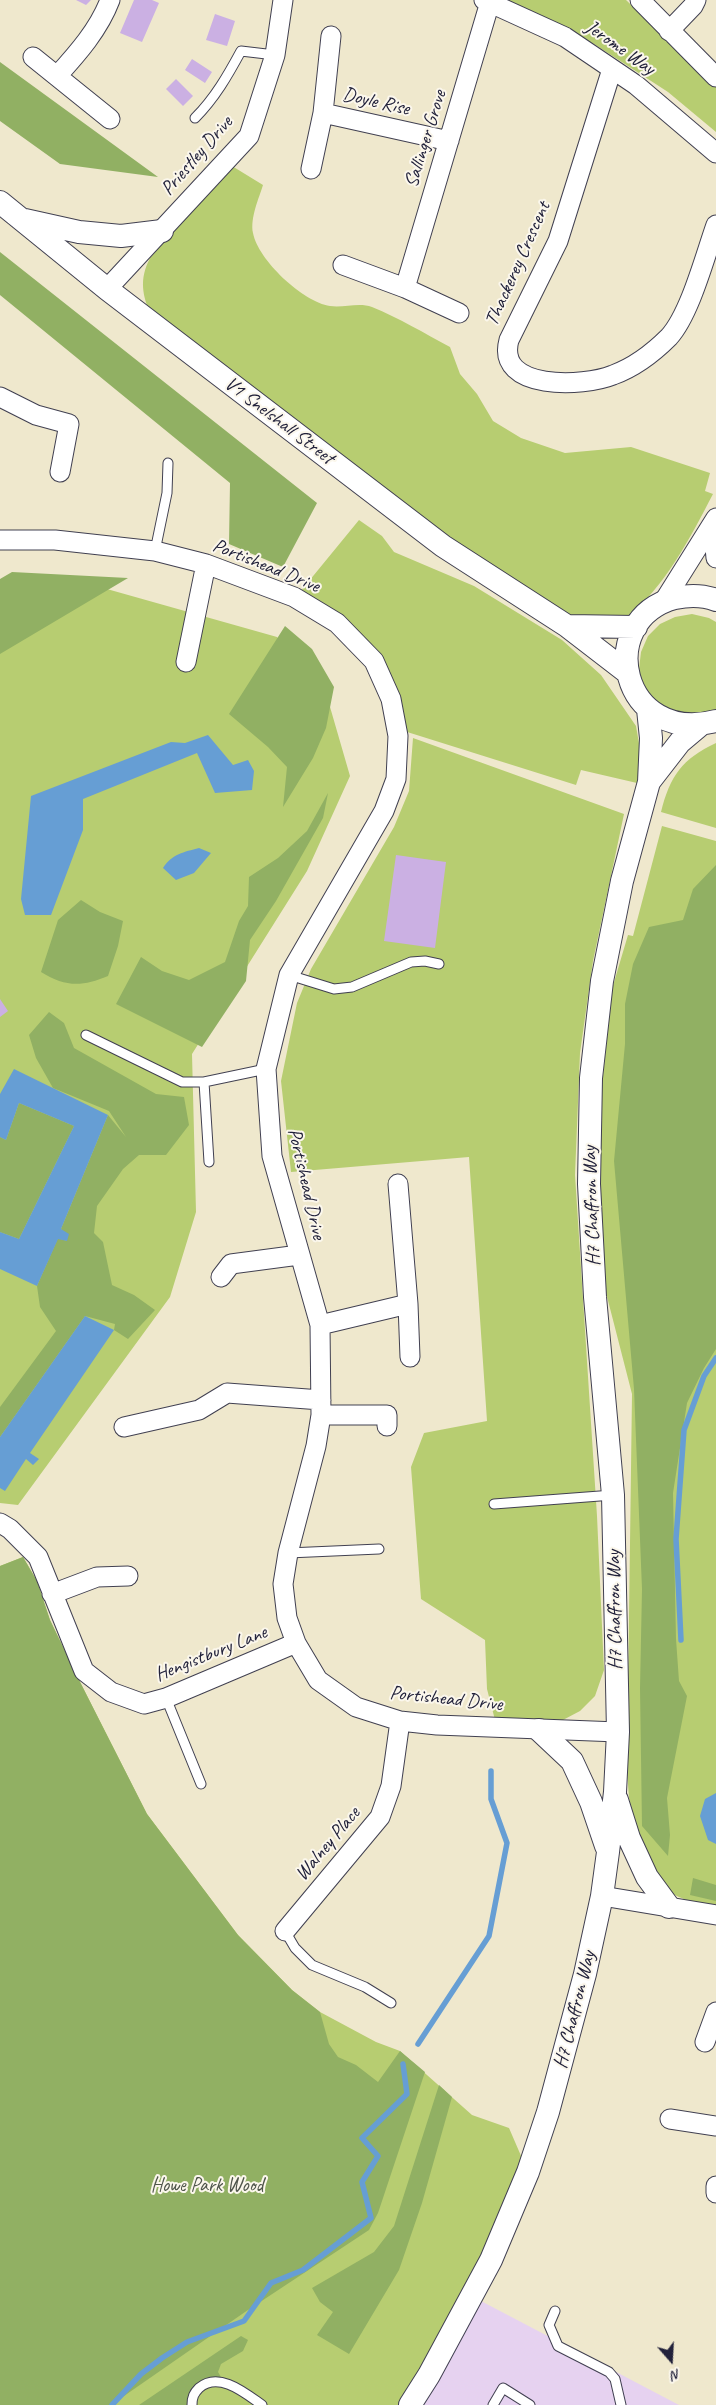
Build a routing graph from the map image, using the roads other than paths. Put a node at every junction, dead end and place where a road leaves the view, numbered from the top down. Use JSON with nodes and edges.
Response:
{"nodes":[{"id":1,"x":110,"y":0,"type":"edge"},
{"id":2,"x":283,"y":0,"type":"edge"},
{"id":3,"x":640,"y":0,"type":"edge"},
{"id":4,"x":696,"y":0,"type":"edge"},
{"id":5,"x":487,"y":1,"type":"edge"},
{"id":6,"x":669,"y":31,"type":"junction"},
{"id":7,"x":331,"y":36,"type":"dead end"},
{"id":8,"x":275,"y":55,"type":"junction"},
{"id":9,"x":33,"y":57,"type":"dead end"},
{"id":10,"x":612,"y":69,"type":"junction"},
{"id":11,"x":57,"y":76,"type":"junction"},
{"id":12,"x":716,"y":77,"type":"edge"},
{"id":13,"x":323,"y":113,"type":"junction"},
{"id":14,"x":195,"y":118,"type":"dead end"},
{"id":15,"x":110,"y":119,"type":"dead end"},
{"id":16,"x":448,"y":141,"type":"junction"},
{"id":17,"x":716,"y":153,"type":"edge"},
{"id":18,"x":311,"y":169,"type":"dead end"},
{"id":19,"x":0,"y":202,"type":"edge"},
{"id":20,"x":22,"y":219,"type":"junction"},
{"id":21,"x":716,"y":225,"type":"edge"},
{"id":22,"x":162,"y":230,"type":"junction"},
{"id":23,"x":343,"y":265,"type":"dead end"},
{"id":24,"x":405,"y":288,"type":"junction"},
{"id":25,"x":107,"y":289,"type":"junction"},
{"id":26,"x":459,"y":313,"type":"dead end"},
{"id":27,"x":0,"y":397,"type":"edge"},
{"id":28,"x":168,"y":463,"type":"dead end"},
{"id":29,"x":60,"y":472,"type":"dead end"},
{"id":30,"x":714,"y":522,"type":"edge"},
{"id":31,"x":0,"y":540,"type":"edge"},
{"id":32,"x":154,"y":551,"type":"junction"},
{"id":33,"x":716,"y":558,"type":"edge"},
{"id":34,"x":206,"y":564,"type":"junction"},
{"id":35,"x":716,"y":600,"type":"edge"},
{"id":36,"x":664,"y":601,"type":"junction"},
{"id":37,"x":567,"y":626,"type":"junction"},
{"id":38,"x":636,"y":627,"type":"junction"},
{"id":39,"x":186,"y":662,"type":"dead end"},
{"id":40,"x":628,"y":673,"type":"junction"},
{"id":41,"x":648,"y":709,"type":"junction"},
{"id":42,"x":707,"y":724,"type":"edge"},
{"id":43,"x":649,"y":782,"type":"junction"},
{"id":44,"x":439,"y":964,"type":"dead end"},
{"id":45,"x":290,"y":975,"type":"junction"},
{"id":46,"x":86,"y":1035,"type":"dead end"},
{"id":47,"x":266,"y":1069,"type":"junction"},
{"id":48,"x":204,"y":1082,"type":"junction"},
{"id":49,"x":209,"y":1162,"type":"dead end"},
{"id":50,"x":398,"y":1184,"type":"dead end"},
{"id":51,"x":299,"y":1255,"type":"junction"},
{"id":52,"x":221,"y":1277,"type":"dead end"},
{"id":53,"x":408,"y":1304,"type":"junction"},
{"id":54,"x":320,"y":1325,"type":"junction"},
{"id":55,"x":410,"y":1357,"type":"dead end"},
{"id":56,"x":321,"y":1407,"type":"junction"},
{"id":57,"x":387,"y":1426,"type":"dead end"},
{"id":58,"x":124,"y":1427,"type":"dead end"},
{"id":59,"x":613,"y":1495,"type":"junction"},
{"id":60,"x":494,"y":1504,"type":"dead end"},
{"id":61,"x":0,"y":1523,"type":"edge"},
{"id":62,"x":379,"y":1549,"type":"dead end"},
{"id":63,"x":288,"y":1552,"type":"junction"},
{"id":64,"x":129,"y":1577,"type":"dead end"},
{"id":65,"x":52,"y":1594,"type":"junction"},
{"id":66,"x":296,"y":1643,"type":"junction"},
{"id":67,"x":166,"y":1698,"type":"junction"},
{"id":68,"x":400,"y":1721,"type":"junction"},
{"id":69,"x":539,"y":1730,"type":"junction"},
{"id":70,"x":618,"y":1732,"type":"junction"},
{"id":71,"x":201,"y":1784,"type":"dead end"},
{"id":72,"x":615,"y":1792,"type":"junction"},
{"id":73,"x":608,"y":1852,"type":"junction"},
{"id":74,"x":602,"y":1896,"type":"junction"},
{"id":75,"x":669,"y":1907,"type":"junction"},
{"id":76,"x":716,"y":1915,"type":"edge"},
{"id":77,"x":285,"y":1931,"type":"joint"},
{"id":78,"x":391,"y":2003,"type":"dead end"},
{"id":79,"x":716,"y":2012,"type":"edge"},
{"id":80,"x":705,"y":2042,"type":"dead end"},
{"id":81,"x":670,"y":2119,"type":"dead end"},
{"id":82,"x":716,"y":2126,"type":"edge"},
{"id":83,"x":716,"y":2186,"type":"edge"},
{"id":84,"x":716,"y":2193,"type":"edge"},
{"id":85,"x":555,"y":2311,"type":"dead end"},
{"id":86,"x":192,"y":2405,"type":"edge"},
{"id":87,"x":262,"y":2405,"type":"edge"},
{"id":88,"x":410,"y":2405,"type":"edge"},
{"id":89,"x":493,"y":2405,"type":"edge"},
{"id":90,"x":530,"y":2405,"type":"edge"},
{"id":91,"x":621,"y":2405,"type":"edge"}],
"edges":[{"from":1,"to":11,"type":"street"},
{"from":2,"to":8,"type":"street","name":"Priestley Drive"},
{"from":3,"to":6,"type":"street"},
{"from":4,"to":6,"type":"street"},
{"from":5,"to":10,"type":"street","name":"Jerome Way"},
{"from":5,"to":16,"type":"street","name":"Sallinger Grove"},
{"from":6,"to":12,"type":"street"},
{"from":7,"to":13,"type":"street","name":"Doyle Rise"},
{"from":8,"to":14,"type":"lane"},
{"from":8,"to":22,"type":"street","name":"Priestley Drive"},
{"from":9,"to":11,"type":"street"},
{"from":10,"to":17,"type":"street","name":"Jerome Way"},
{"from":10,"to":21,"type":"street","name":"Thackerey Crescent"},
{"from":11,"to":15,"type":"street"},
{"from":13,"to":16,"type":"street","name":"Doyle Rise"},
{"from":13,"to":18,"type":"street","name":"Doyle Rise"},
{"from":16,"to":24,"type":"street","name":"Sallinger Grove"},
{"from":19,"to":20,"type":"street","name":"V1 Snelshall Street"},
{"from":20,"to":22,"type":"street"},
{"from":20,"to":25,"type":"street","name":"V1 Snelshall Street"},
{"from":22,"to":25,"type":"street","name":"Priestley Drive"},
{"from":23,"to":24,"type":"street"},
{"from":24,"to":26,"type":"street"},
{"from":25,"to":37,"type":"street","name":"V1 Snelshall Street"},
{"from":27,"to":29,"type":"street"},
{"from":28,"to":32,"type":"lane"},
{"from":30,"to":33,"type":"street"},
{"from":30,"to":36,"type":"street"},
{"from":31,"to":32,"type":"street","name":"Portishead Drive"},
{"from":32,"to":34,"type":"street","name":"Portishead Drive"},
{"from":34,"to":39,"type":"street"},
{"from":34,"to":45,"type":"street","name":"Portishead Drive"},
{"from":35,"to":36,"type":"street"},
{"from":36,"to":38,"type":"street"},
{"from":37,"to":38,"type":"street"},
{"from":37,"to":40,"type":"street","name":"V1 Snelshall Street"},
{"from":38,"to":40,"type":"street"},
{"from":40,"to":41,"type":"street"},
{"from":41,"to":42,"type":"street"},
{"from":41,"to":43,"type":"street","name":"H7 Chaffron Way"},
{"from":42,"to":43,"type":"street","name":"H7 Chaffron Way"},
{"from":43,"to":59,"type":"street","name":"H7 Chaffron Way"},
{"from":44,"to":45,"type":"lane"},
{"from":45,"to":47,"type":"street","name":"Portishead Drive"},
{"from":46,"to":48,"type":"lane"},
{"from":47,"to":48,"type":"lane"},
{"from":47,"to":51,"type":"street","name":"Portishead Drive"},
{"from":48,"to":49,"type":"lane"},
{"from":50,"to":53,"type":"street"},
{"from":51,"to":52,"type":"street"},
{"from":51,"to":54,"type":"street","name":"Portishead Drive"},
{"from":53,"to":54,"type":"street"},
{"from":53,"to":55,"type":"street"},
{"from":54,"to":56,"type":"street","name":"Portishead Drive"},
{"from":56,"to":57,"type":"street"},
{"from":56,"to":58,"type":"street"},
{"from":56,"to":63,"type":"street","name":"Portishead Drive"},
{"from":59,"to":60,"type":"lane"},
{"from":59,"to":70,"type":"street","name":"H7 Chaffron Way"},
{"from":61,"to":65,"type":"street","name":"Hengistbury Lane"},
{"from":62,"to":63,"type":"lane"},
{"from":63,"to":66,"type":"street","name":"Portishead Drive"},
{"from":64,"to":65,"type":"street"},
{"from":65,"to":67,"type":"street","name":"Hengistbury Lane"},
{"from":66,"to":67,"type":"street","name":"Hengistbury Lane"},
{"from":66,"to":68,"type":"street","name":"Portishead Drive"},
{"from":67,"to":71,"type":"lane"},
{"from":68,"to":69,"type":"street","name":"Portishead Drive"},
{"from":68,"to":77,"type":"street","name":"Walney Place"},
{"from":69,"to":70,"type":"street","name":"Portishead Drive"},
{"from":69,"to":73,"type":"street"},
{"from":70,"to":72,"type":"street","name":"H7 Chaffron Way"},
{"from":72,"to":73,"type":"street","name":"H7 Chaffron Way"},
{"from":72,"to":75,"type":"street"},
{"from":73,"to":74,"type":"street","name":"H7 Chaffron Way"},
{"from":74,"to":75,"type":"street"},
{"from":74,"to":88,"type":"street","name":"H7 Chaffron Way"},
{"from":75,"to":76,"type":"street"},
{"from":77,"to":78,"type":"lane"},
{"from":79,"to":80,"type":"street"},
{"from":81,"to":82,"type":"street"},
{"from":83,"to":84,"type":"street"},
{"from":85,"to":91,"type":"lane"},
{"from":86,"to":87,"type":"lane"},
{"from":89,"to":90,"type":"lane"}]}
